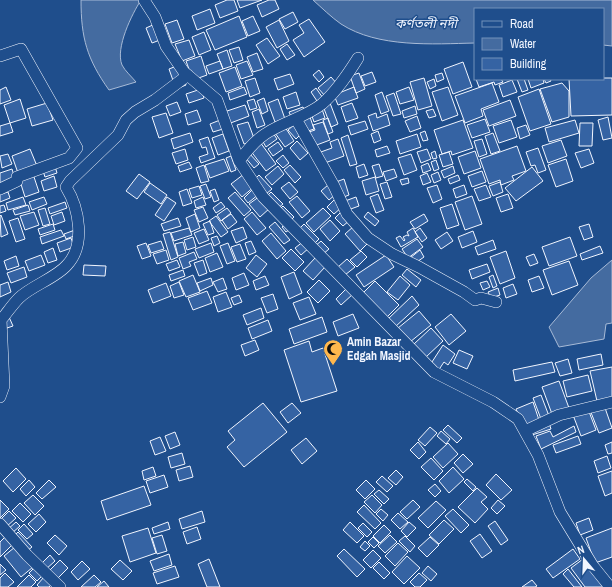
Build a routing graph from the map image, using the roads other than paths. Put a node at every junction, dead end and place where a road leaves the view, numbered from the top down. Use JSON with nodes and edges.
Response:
{"nodes":[{"id":1,"x":144,"y":0,"type":"edge"},
{"id":2,"x":0,"y":56,"type":"edge"},
{"id":3,"x":358,"y":58,"type":"dead end"},
{"id":4,"x":188,"y":75,"type":"junction"},
{"id":5,"x":296,"y":119,"type":"junction"},
{"id":6,"x":239,"y":161,"type":"junction"},
{"id":7,"x":0,"y":189,"type":"edge"},
{"id":8,"x":496,"y":302,"type":"dead end"},
{"id":9,"x":0,"y":397,"type":"edge"},
{"id":10,"x":612,"y":402,"type":"edge"},
{"id":11,"x":524,"y":431,"type":"junction"},
{"id":12,"x":0,"y":524,"type":"edge"},
{"id":13,"x":60,"y":587,"type":"edge"},
{"id":14,"x":610,"y":587,"type":"edge"}],
"edges":[{"from":1,"to":4,"type":"street"},
{"from":2,"to":7,"type":"street"},
{"from":3,"to":5,"type":"street"},
{"from":4,"to":6,"type":"street"},
{"from":4,"to":9,"type":"street"},
{"from":5,"to":6,"type":"street"},
{"from":5,"to":8,"type":"street"},
{"from":6,"to":11,"type":"street"},
{"from":10,"to":11,"type":"street"},
{"from":11,"to":14,"type":"street"},
{"from":12,"to":13,"type":"street"}]}
